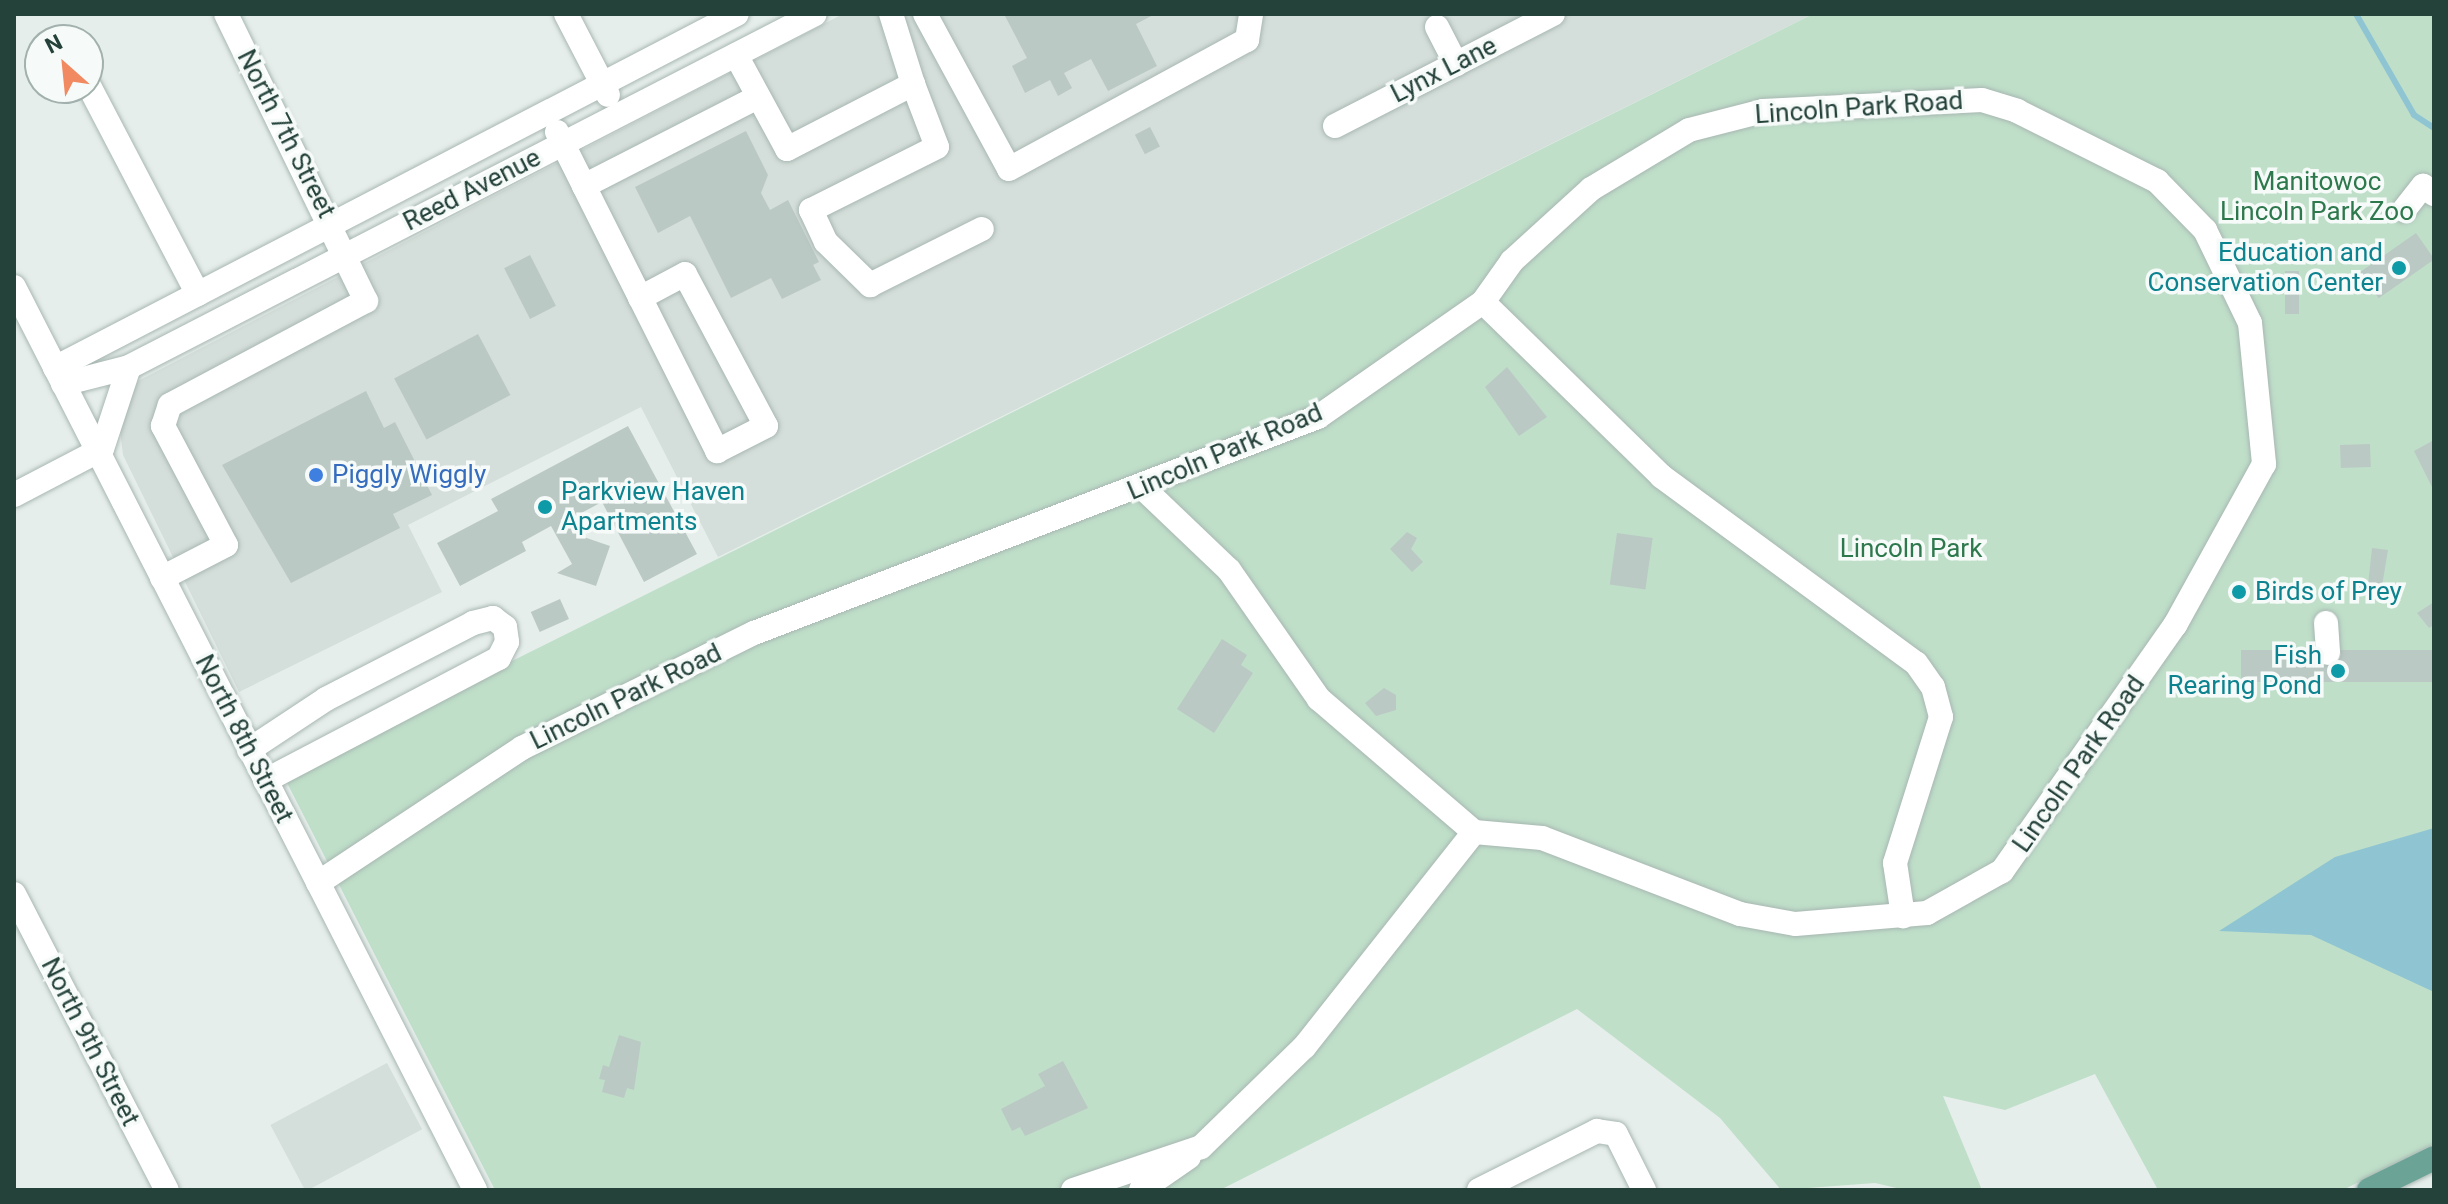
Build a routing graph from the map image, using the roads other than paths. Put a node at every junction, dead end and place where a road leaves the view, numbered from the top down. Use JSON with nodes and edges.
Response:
{"nodes":[{"id":1,"x":226,"y":14,"type":"edge"},
{"id":2,"x":566,"y":14,"type":"edge"},
{"id":3,"x":737,"y":14,"type":"edge"},
{"id":4,"x":815,"y":14,"type":"edge"},
{"id":5,"x":891,"y":14,"type":"edge"},
{"id":6,"x":925,"y":14,"type":"edge"},
{"id":7,"x":1251,"y":14,"type":"edge"},
{"id":8,"x":1553,"y":14,"type":"edge"},
{"id":9,"x":1437,"y":27,"type":"dead end"},
{"id":10,"x":736,"y":55,"type":"junction"},
{"id":11,"x":1456,"y":64,"type":"junction"},
{"id":12,"x":602,"y":84,"type":"junction"},
{"id":13,"x":913,"y":84,"type":"junction"},
{"id":14,"x":758,"y":97,"type":"junction"},
{"id":15,"x":98,"y":104,"type":"edge"},
{"id":16,"x":548,"y":112,"type":"junction"},
{"id":17,"x":618,"y":115,"type":"junction"},
{"id":18,"x":1335,"y":126,"type":"dead end"},
{"id":19,"x":563,"y":144,"type":"junction"},
{"id":20,"x":584,"y":186,"type":"junction"},
{"id":21,"x":2434,"y":194,"type":"edge"},
{"id":22,"x":2404,"y":210,"type":"dead end"},
{"id":23,"x":331,"y":224,"type":"junction"},
{"id":24,"x":982,"y":229,"type":"dead end"},
{"id":25,"x":346,"y":255,"type":"junction"},
{"id":26,"x":14,"y":287,"type":"edge"},
{"id":27,"x":198,"y":294,"type":"junction"},
{"id":28,"x":640,"y":298,"type":"junction"},
{"id":29,"x":1483,"y":302,"type":"junction"},
{"id":30,"x":129,"y":367,"type":"junction"},
{"id":31,"x":59,"y":376,"type":"junction"},
{"id":32,"x":97,"y":453,"type":"junction"},
{"id":33,"x":1142,"y":487,"type":"junction"},
{"id":34,"x":14,"y":495,"type":"edge"},
{"id":35,"x":162,"y":578,"type":"junction"},
{"id":36,"x":2326,"y":623,"type":"dead end"},
{"id":37,"x":2328,"y":653,"type":"dead end"},
{"id":38,"x":249,"y":750,"type":"junction"},
{"id":39,"x":265,"y":781,"type":"junction"},
{"id":40,"x":1474,"y":832,"type":"junction"},
{"id":41,"x":318,"y":883,"type":"junction"},
{"id":42,"x":14,"y":894,"type":"edge"},
{"id":43,"x":1903,"y":916,"type":"junction"},
{"id":44,"x":1201,"y":1147,"type":"junction"},
{"id":45,"x":2434,"y":1158,"type":"edge"},
{"id":46,"x":167,"y":1190,"type":"edge"},
{"id":47,"x":475,"y":1190,"type":"edge"},
{"id":48,"x":1073,"y":1190,"type":"edge"},
{"id":49,"x":1141,"y":1190,"type":"edge"},
{"id":50,"x":1479,"y":1190,"type":"edge"},
{"id":51,"x":1644,"y":1190,"type":"edge"},
{"id":52,"x":2369,"y":1190,"type":"edge"}],
"edges":[{"from":1,"to":23,"type":"street","name":"North 7th Street"},
{"from":2,"to":12,"type":"street"},
{"from":3,"to":12,"type":"street","name":"Reed Avenue"},
{"from":4,"to":10,"type":"street","name":"Reed Avenue"},
{"from":5,"to":13,"type":"street"},
{"from":6,"to":7,"type":"street"},
{"from":8,"to":11,"type":"street","name":"Lynx Lane"},
{"from":9,"to":11,"type":"street"},
{"from":10,"to":14,"type":"street"},
{"from":10,"to":17,"type":"street","name":"Reed Avenue"},
{"from":11,"to":18,"type":"street","name":"Lynx Lane"},
{"from":12,"to":16,"type":"street","name":"Reed Avenue"},
{"from":12,"to":17,"type":"street"},
{"from":13,"to":14,"type":"street"},
{"from":13,"to":24,"type":"street"},
{"from":14,"to":20,"type":"street"},
{"from":15,"to":27,"type":"street"},
{"from":16,"to":19,"type":"street"},
{"from":16,"to":23,"type":"street","name":"Reed Avenue"},
{"from":17,"to":19,"type":"street","name":"Reed Avenue"},
{"from":19,"to":20,"type":"street"},
{"from":19,"to":25,"type":"street","name":"Reed Avenue"},
{"from":20,"to":28,"type":"street"},
{"from":21,"to":22,"type":"street"},
{"from":23,"to":25,"type":"street","name":"North 7th Street"},
{"from":23,"to":27,"type":"street","name":"Reed Avenue"},
{"from":25,"to":30,"type":"street","name":"Reed Avenue"},
{"from":25,"to":35,"type":"street","name":"North 7th Street"},
{"from":26,"to":31,"type":"street","name":"North 8th Street"},
{"from":27,"to":31,"type":"street","name":"Reed Avenue"},
{"from":28,"to":28,"type":"street"},
{"from":29,"to":33,"type":"street","name":"Lincoln Park Road"},
{"from":29,"to":43,"type":"street"},
{"from":29,"to":43,"type":"street","name":"Lincoln Park Road"},
{"from":30,"to":31,"type":"street","name":"Reed Avenue"},
{"from":30,"to":32,"type":"street"},
{"from":31,"to":32,"type":"street","name":"North 8th Street"},
{"from":32,"to":34,"type":"street"},
{"from":32,"to":35,"type":"street","name":"North 8th Street"},
{"from":33,"to":40,"type":"street"},
{"from":33,"to":41,"type":"street","name":"Lincoln Park Road"},
{"from":35,"to":38,"type":"street","name":"North 8th Street"},
{"from":36,"to":37,"type":"street"},
{"from":38,"to":39,"type":"street","name":"North 8th Street"},
{"from":38,"to":39,"type":"street"},
{"from":39,"to":41,"type":"street","name":"North 8th Street"},
{"from":40,"to":43,"type":"street","name":"Lincoln Park Road"},
{"from":40,"to":44,"type":"street"},
{"from":41,"to":47,"type":"street","name":"North 8th Street"},
{"from":42,"to":46,"type":"street","name":"North 9th Street"},
{"from":44,"to":48,"type":"street"},
{"from":44,"to":49,"type":"street"},
{"from":45,"to":52,"type":"main road"},
{"from":50,"to":51,"type":"street"}]}
